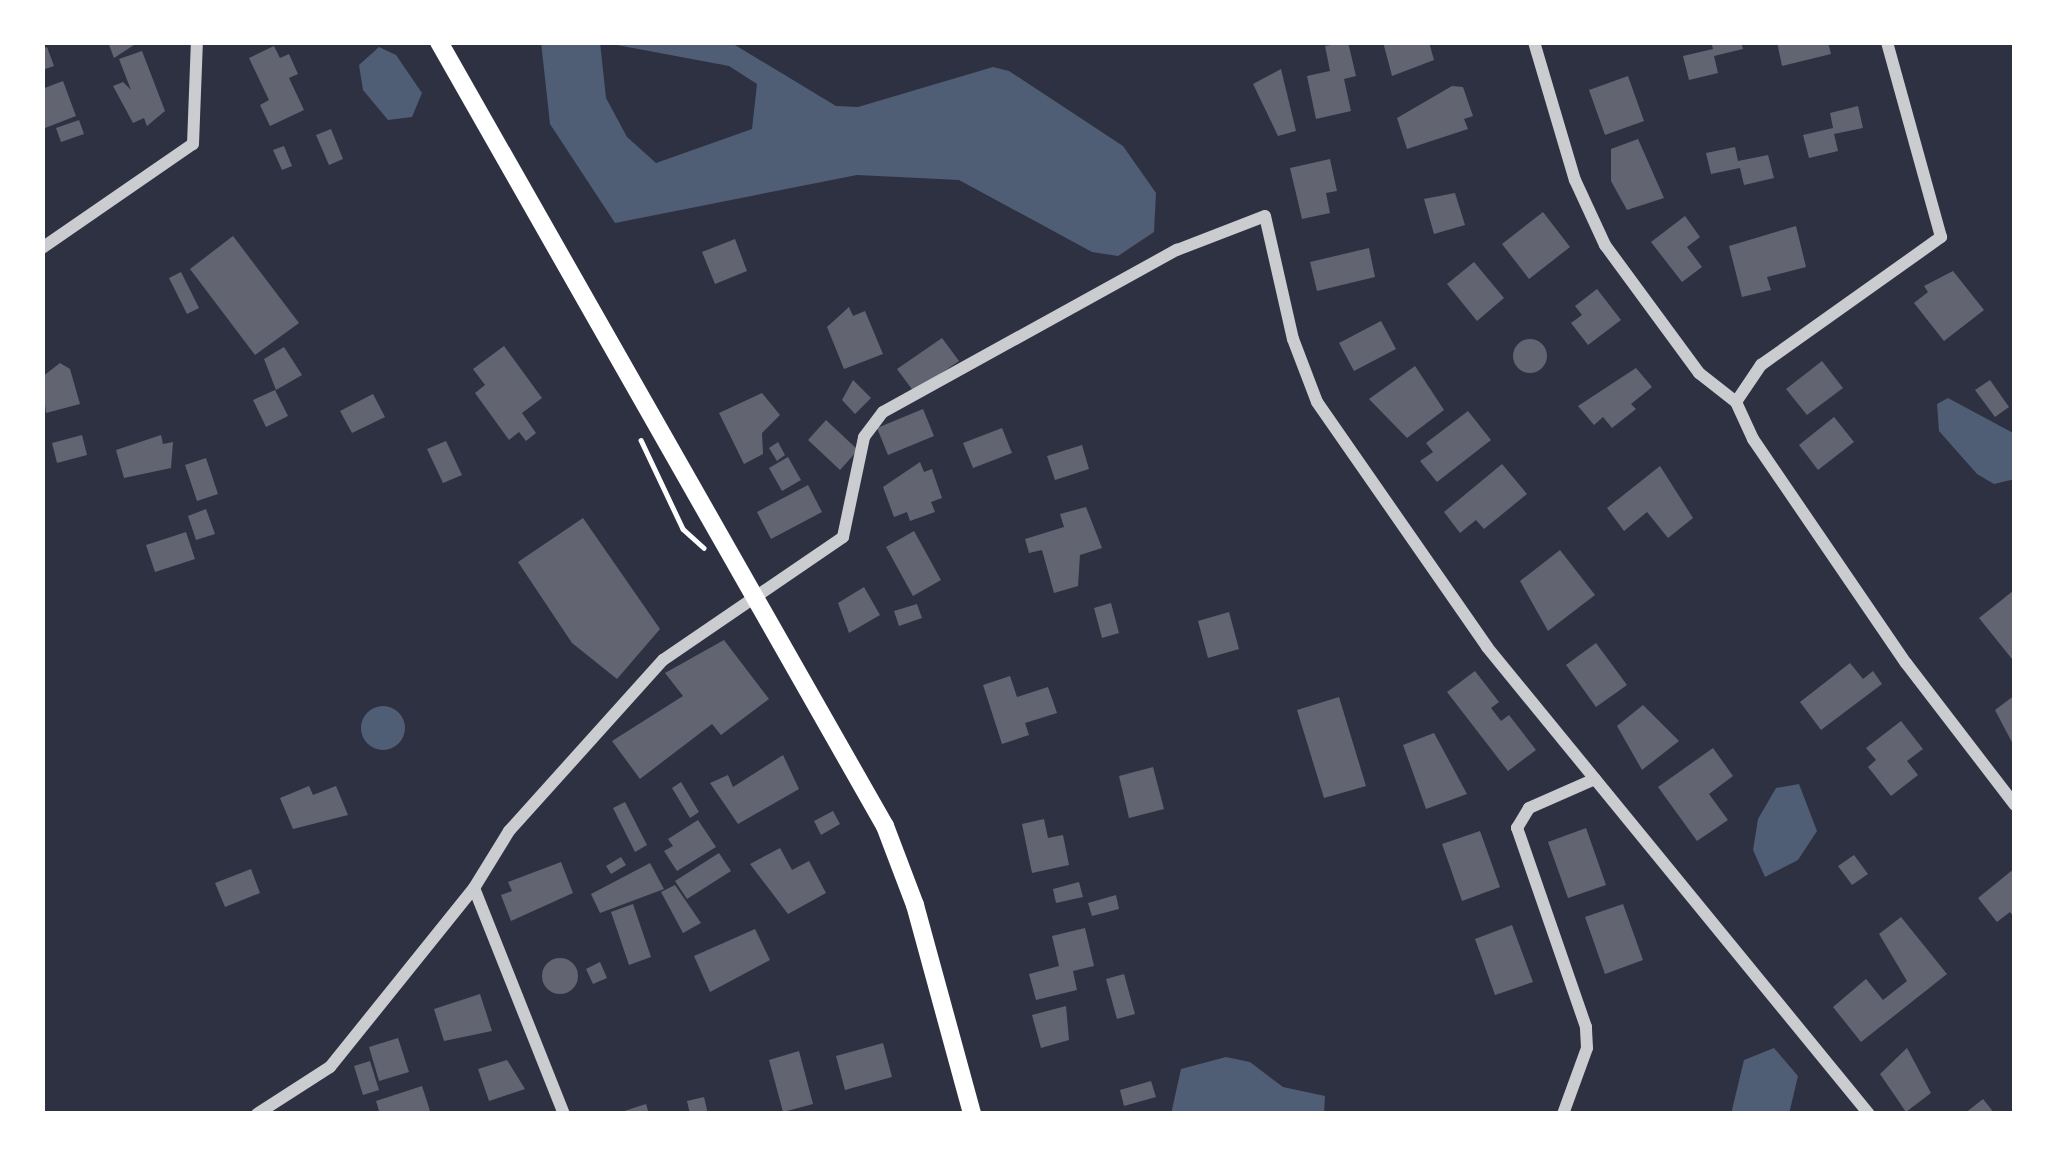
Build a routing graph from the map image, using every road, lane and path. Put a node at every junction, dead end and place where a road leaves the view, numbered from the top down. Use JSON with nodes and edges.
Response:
{"nodes":[{"id":1,"x":197,"y":42,"type":"edge"},
{"id":2,"x":439,"y":42,"type":"edge"},
{"id":3,"x":1534,"y":42,"type":"edge"},
{"id":4,"x":1887,"y":42,"type":"edge"},
{"id":5,"x":42,"y":248,"type":"edge"},
{"id":6,"x":1736,"y":402,"type":"junction"},
{"id":7,"x":752,"y":593,"type":"junction"},
{"id":8,"x":1595,"y":779,"type":"junction"},
{"id":9,"x":2015,"y":805,"type":"edge"},
{"id":10,"x":474,"y":888,"type":"junction"},
{"id":11,"x":257,"y":1114,"type":"edge"},
{"id":12,"x":564,"y":1114,"type":"edge"},
{"id":13,"x":973,"y":1114,"type":"edge"},
{"id":14,"x":1563,"y":1114,"type":"edge"},
{"id":15,"x":1868,"y":1114,"type":"edge"}],
"edges":[{"from":1,"to":5,"type":"street"},
{"from":2,"to":7,"type":"main road"},
{"from":3,"to":6,"type":"street"},
{"from":4,"to":6,"type":"street"},
{"from":6,"to":9,"type":"street"},
{"from":7,"to":8,"type":"street"},
{"from":7,"to":10,"type":"street"},
{"from":7,"to":13,"type":"main road"},
{"from":8,"to":14,"type":"street"},
{"from":8,"to":15,"type":"street"},
{"from":10,"to":11,"type":"street"},
{"from":10,"to":12,"type":"street"}]}
